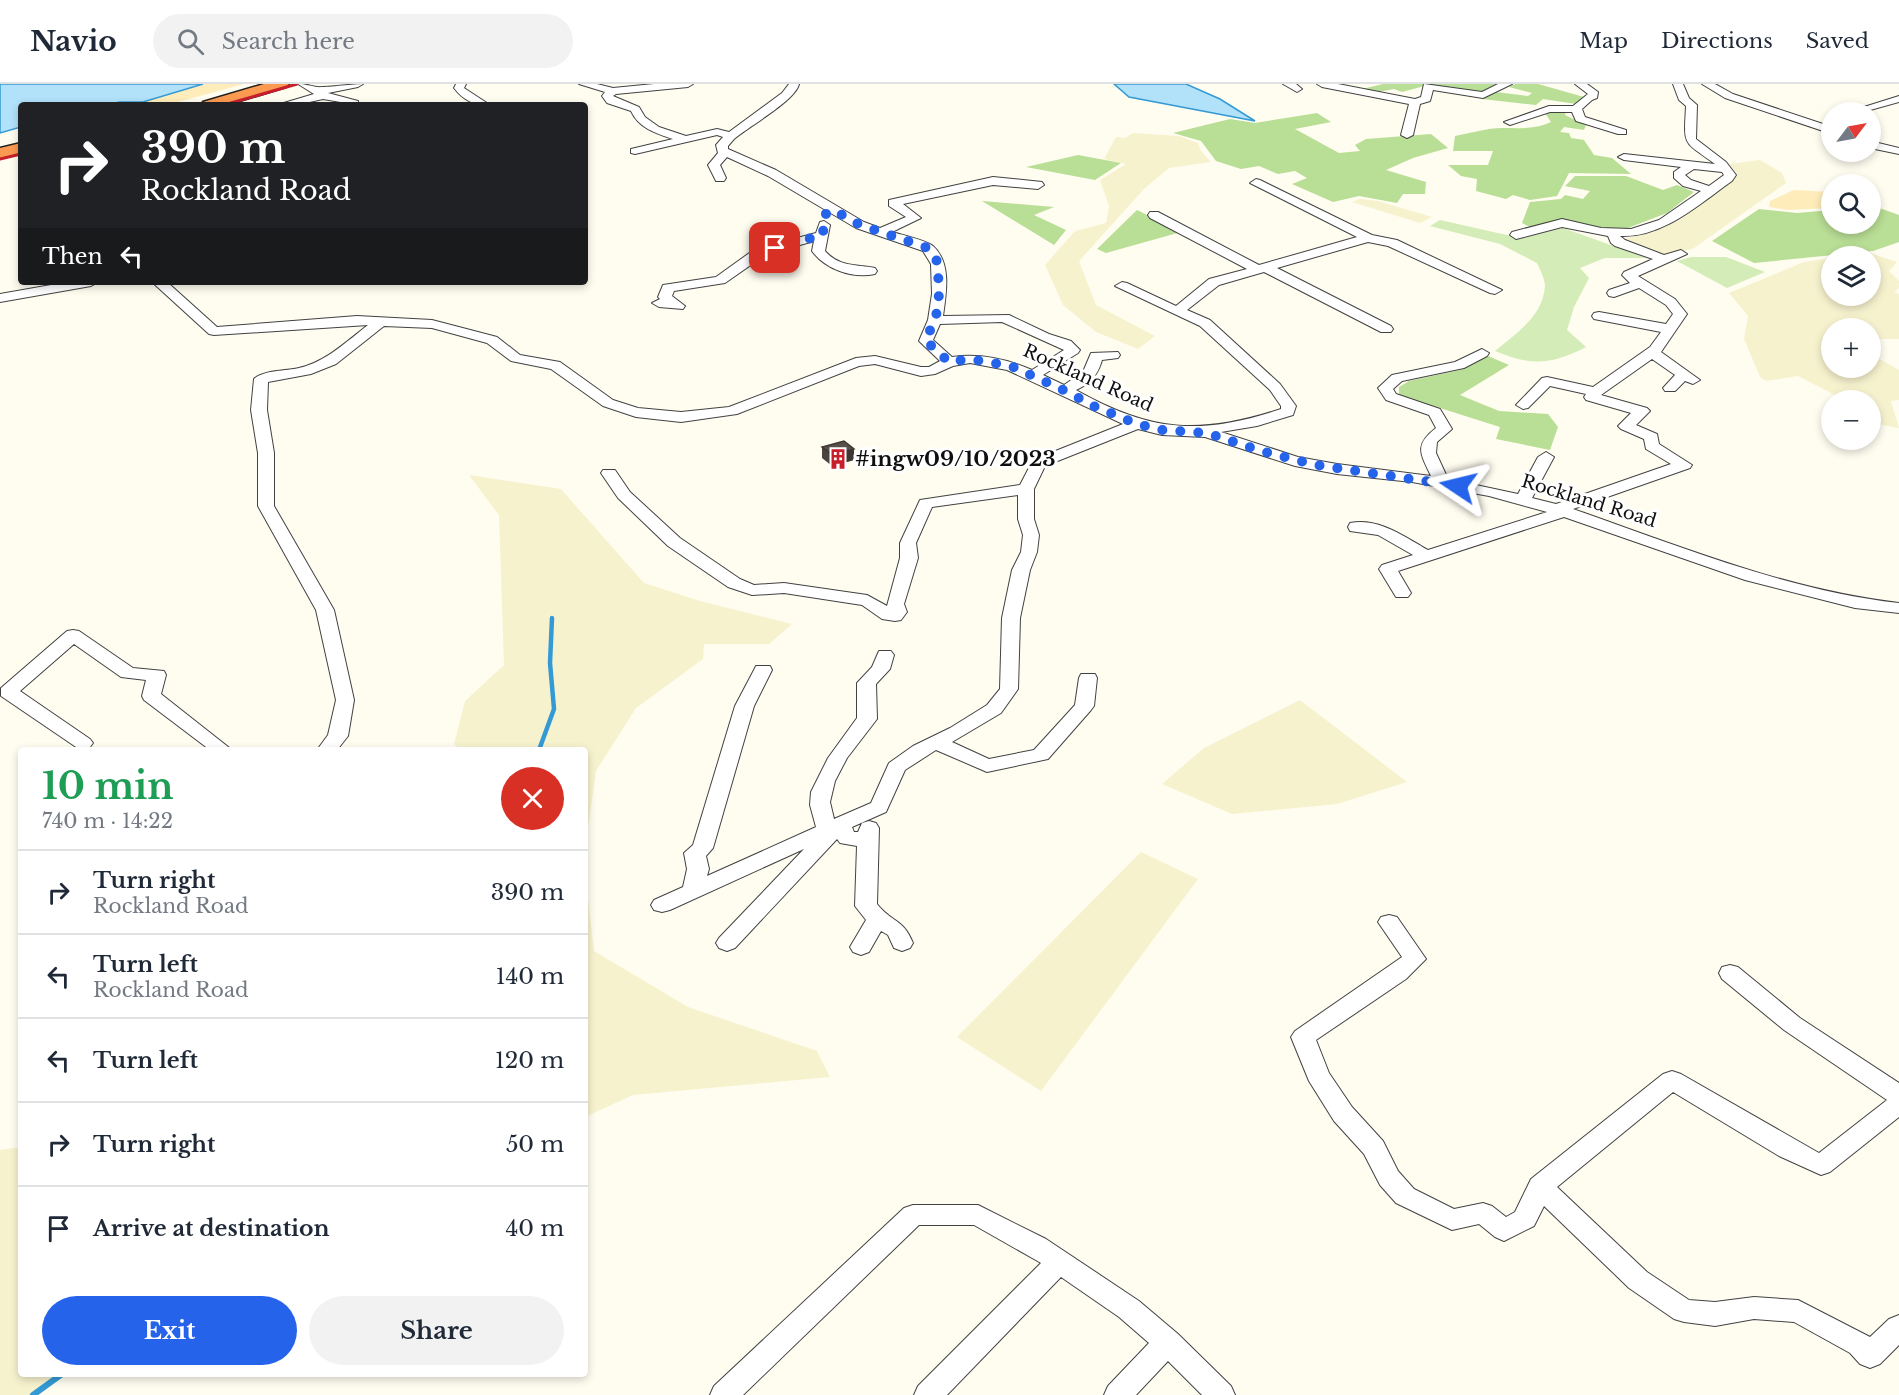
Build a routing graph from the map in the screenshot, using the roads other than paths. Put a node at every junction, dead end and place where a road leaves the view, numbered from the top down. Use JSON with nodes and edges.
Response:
{"nodes":[{"id":1,"x":281,"y":84,"type":"edge"},
{"id":2,"x":303,"y":84,"type":"edge"},
{"id":3,"x":358,"y":84,"type":"edge"},
{"id":4,"x":461,"y":84,"type":"edge"},
{"id":5,"x":584,"y":84,"type":"edge"},
{"id":6,"x":688,"y":84,"type":"edge"},
{"id":7,"x":794,"y":84,"type":"edge"},
{"id":8,"x":1322,"y":84,"type":"edge"},
{"id":9,"x":1507,"y":84,"type":"edge"},
{"id":10,"x":1580,"y":84,"type":"edge"},
{"id":11,"x":1678,"y":84,"type":"edge"},
{"id":12,"x":1707,"y":84,"type":"edge"},
{"id":13,"x":613,"y":91,"type":"junction"},
{"id":14,"x":321,"y":93,"type":"junction"},
{"id":15,"x":1899,"y":99,"type":"edge"},
{"id":16,"x":219,"y":102,"type":"edge"},
{"id":17,"x":292,"y":102,"type":"edge"},
{"id":18,"x":348,"y":102,"type":"edge"},
{"id":19,"x":479,"y":102,"type":"edge"},
{"id":20,"x":1415,"y":102,"type":"junction"},
{"id":21,"x":1881,"y":104,"type":"edge"},
{"id":22,"x":1576,"y":109,"type":"junction"},
{"id":23,"x":1510,"y":122,"type":"dead end"},
{"id":24,"x":1821,"y":122,"type":"edge"},
{"id":25,"x":1812,"y":125,"type":"junction"},
{"id":26,"x":1821,"y":128,"type":"edge"},
{"id":27,"x":1622,"y":132,"type":"dead end"},
{"id":28,"x":1407,"y":135,"type":"dead end"},
{"id":29,"x":731,"y":136,"type":"junction"},
{"id":30,"x":684,"y":139,"type":"junction"},
{"id":31,"x":1881,"y":147,"type":"edge"},
{"id":32,"x":18,"y":149,"type":"edge"},
{"id":33,"x":635,"y":151,"type":"dead end"},
{"id":34,"x":1899,"y":151,"type":"edge"},
{"id":35,"x":0,"y":153,"type":"edge"},
{"id":36,"x":724,"y":153,"type":"junction"},
{"id":37,"x":1623,"y":157,"type":"dead end"},
{"id":38,"x":1692,"y":165,"type":"junction"},
{"id":39,"x":1727,"y":169,"type":"junction"},
{"id":40,"x":720,"y":178,"type":"dead end"},
{"id":41,"x":1038,"y":185,"type":"dead end"},
{"id":42,"x":1710,"y":190,"type":"junction"},
{"id":43,"x":833,"y":210,"type":"junction"},
{"id":44,"x":1154,"y":215,"type":"dead end"},
{"id":45,"x":880,"y":232,"type":"junction"},
{"id":46,"x":1613,"y":233,"type":"junction"},
{"id":47,"x":823,"y":235,"type":"junction"},
{"id":48,"x":1516,"y":235,"type":"dead end"},
{"id":49,"x":1368,"y":238,"type":"junction"},
{"id":50,"x":1681,"y":254,"type":"dead end"},
{"id":51,"x":1664,"y":259,"type":"junction"},
{"id":52,"x":1261,"y":268,"type":"junction"},
{"id":53,"x":870,"y":271,"type":"dead end"},
{"id":54,"x":1639,"y":284,"type":"junction"},
{"id":55,"x":73,"y":285,"type":"edge"},
{"id":56,"x":162,"y":285,"type":"edge"},
{"id":57,"x":1122,"y":286,"type":"dead end"},
{"id":58,"x":1495,"y":290,"type":"dead end"},
{"id":59,"x":1614,"y":293,"type":"dead end"},
{"id":60,"x":0,"y":298,"type":"edge"},
{"id":61,"x":659,"y":303,"type":"dead end"},
{"id":62,"x":1179,"y":312,"type":"junction"},
{"id":63,"x":1599,"y":316,"type":"dead end"},
{"id":64,"x":935,"y":320,"type":"junction"},
{"id":65,"x":381,"y":321,"type":"junction"},
{"id":66,"x":1386,"y":329,"type":"dead end"},
{"id":67,"x":1668,"y":329,"type":"junction"},
{"id":68,"x":1651,"y":352,"type":"junction"},
{"id":69,"x":1482,"y":353,"type":"dead end"},
{"id":70,"x":1113,"y":355,"type":"dead end"},
{"id":71,"x":949,"y":362,"type":"junction"},
{"id":72,"x":1032,"y":376,"type":"junction"},
{"id":73,"x":1670,"y":388,"type":"dead end"},
{"id":74,"x":1064,"y":390,"type":"junction"},
{"id":75,"x":1596,"y":392,"type":"junction"},
{"id":76,"x":1522,"y":405,"type":"dead end"},
{"id":77,"x":1137,"y":424,"type":"junction"},
{"id":78,"x":1196,"y":431,"type":"junction"},
{"id":79,"x":1546,"y":456,"type":"dead end"},
{"id":80,"x":609,"y":473,"type":"dead end"},
{"id":81,"x":1442,"y":483,"type":"junction"},
{"id":82,"x":1026,"y":489,"type":"junction"},
{"id":83,"x":1523,"y":500,"type":"junction"},
{"id":84,"x":1561,"y":510,"type":"junction"},
{"id":85,"x":1356,"y":527,"type":"dead end"},
{"id":86,"x":1426,"y":556,"type":"junction"},
{"id":87,"x":1402,"y":593,"type":"dead end"},
{"id":88,"x":1898,"y":609,"type":"edge"},
{"id":89,"x":885,"y":655,"type":"dead end"},
{"id":90,"x":763,"y":670,"type":"dead end"},
{"id":91,"x":1088,"y":678,"type":"dead end"},
{"id":92,"x":936,"y":742,"type":"junction"},
{"id":93,"x":83,"y":743,"type":"dead end"},
{"id":94,"x":218,"y":747,"type":"edge"},
{"id":95,"x":329,"y":747,"type":"edge"},
{"id":96,"x":879,"y":807,"type":"junction"},
{"id":97,"x":833,"y":827,"type":"junction"},
{"id":98,"x":868,"y":840,"type":"junction"},
{"id":99,"x":693,"y":890,"type":"junction"},
{"id":100,"x":662,"y":905,"type":"dead end"},
{"id":101,"x":877,"y":919,"type":"junction"},
{"id":102,"x":1389,"y":922,"type":"dead end"},
{"id":103,"x":727,"y":943,"type":"dead end"},
{"id":104,"x":902,"y":943,"type":"dead end"},
{"id":105,"x":861,"y":947,"type":"dead end"},
{"id":106,"x":1730,"y":973,"type":"dead end"},
{"id":107,"x":1899,"y":1097,"type":"edge"},
{"id":108,"x":1899,"y":1104,"type":"edge"},
{"id":109,"x":1540,"y":1186,"type":"junction"},
{"id":110,"x":1059,"y":1262,"type":"junction"},
{"id":111,"x":1899,"y":1328,"type":"edge"},
{"id":112,"x":1168,"y":1342,"type":"junction"},
{"id":113,"x":724,"y":1395,"type":"edge"},
{"id":114,"x":928,"y":1395,"type":"edge"},
{"id":115,"x":1119,"y":1395,"type":"edge"},
{"id":116,"x":1221,"y":1395,"type":"edge"}],
"edges":[{"from":1,"to":16,"type":"highway"},
{"from":2,"to":14,"type":"street"},
{"from":3,"to":14,"type":"street"},
{"from":4,"to":19,"type":"street"},
{"from":5,"to":13,"type":"street"},
{"from":6,"to":13,"type":"street"},
{"from":7,"to":29,"type":"street"},
{"from":8,"to":20,"type":"street"},
{"from":9,"to":20,"type":"street"},
{"from":10,"to":22,"type":"street"},
{"from":11,"to":39,"type":"street"},
{"from":12,"to":25,"type":"street"},
{"from":13,"to":30,"type":"street"},
{"from":14,"to":17,"type":"street"},
{"from":14,"to":18,"type":"street"},
{"from":15,"to":21,"type":"street"},
{"from":20,"to":28,"type":"street"},
{"from":22,"to":23,"type":"street"},
{"from":22,"to":27,"type":"street"},
{"from":24,"to":25,"type":"street"},
{"from":25,"to":26,"type":"street"},
{"from":29,"to":30,"type":"street"},
{"from":29,"to":36,"type":"street"},
{"from":30,"to":33,"type":"street"},
{"from":31,"to":34,"type":"street"},
{"from":32,"to":35,"type":"highway"},
{"from":36,"to":40,"type":"street"},
{"from":36,"to":43,"type":"street"},
{"from":37,"to":38,"type":"street"},
{"from":38,"to":39,"type":"street"},
{"from":38,"to":42,"type":"street"},
{"from":39,"to":42,"type":"street"},
{"from":41,"to":45,"type":"street"},
{"from":42,"to":46,"type":"street"},
{"from":43,"to":45,"type":"street"},
{"from":43,"to":47,"type":"street"},
{"from":44,"to":52,"type":"street"},
{"from":45,"to":64,"type":"street"},
{"from":46,"to":48,"type":"street"},
{"from":46,"to":51,"type":"street"},
{"from":47,"to":53,"type":"street"},
{"from":47,"to":61,"type":"street"},
{"from":49,"to":49,"type":"street"},
{"from":49,"to":52,"type":"street"},
{"from":49,"to":58,"type":"street"},
{"from":50,"to":51,"type":"street"},
{"from":51,"to":54,"type":"street"},
{"from":52,"to":62,"type":"street"},
{"from":52,"to":66,"type":"street"},
{"from":54,"to":59,"type":"street"},
{"from":54,"to":67,"type":"street"},
{"from":55,"to":60,"type":"street"},
{"from":56,"to":65,"type":"street","name":"Rockland Road"},
{"from":57,"to":62,"type":"street"},
{"from":62,"to":78,"type":"street"},
{"from":63,"to":67,"type":"street"},
{"from":64,"to":71,"type":"street"},
{"from":64,"to":72,"type":"street"},
{"from":65,"to":71,"type":"street","name":"Rockland Road"},
{"from":65,"to":95,"type":"street"},
{"from":67,"to":68,"type":"street"},
{"from":68,"to":73,"type":"street"},
{"from":68,"to":75,"type":"street"},
{"from":69,"to":81,"type":"street"},
{"from":70,"to":74,"type":"street"},
{"from":71,"to":72,"type":"street","name":"Rockland Road"},
{"from":72,"to":74,"type":"street","name":"Rockland Road"},
{"from":74,"to":77,"type":"street","name":"Rockland Road"},
{"from":75,"to":76,"type":"street"},
{"from":75,"to":84,"type":"street"},
{"from":77,"to":78,"type":"street","name":"Rockland Road"},
{"from":77,"to":82,"type":"street"},
{"from":78,"to":81,"type":"street","name":"Rockland Road"},
{"from":79,"to":83,"type":"street"},
{"from":80,"to":82,"type":"street"},
{"from":81,"to":83,"type":"street","name":"Rockland Road"},
{"from":82,"to":92,"type":"street"},
{"from":83,"to":84,"type":"street","name":"Rockland Road"},
{"from":84,"to":86,"type":"street"},
{"from":84,"to":88,"type":"street","name":"Rockland Road"},
{"from":85,"to":86,"type":"street"},
{"from":86,"to":87,"type":"street"},
{"from":89,"to":97,"type":"street"},
{"from":90,"to":99,"type":"street"},
{"from":91,"to":92,"type":"street"},
{"from":92,"to":96,"type":"street"},
{"from":93,"to":94,"type":"street"},
{"from":96,"to":97,"type":"street"},
{"from":96,"to":98,"type":"street"},
{"from":97,"to":98,"type":"street"},
{"from":97,"to":99,"type":"street"},
{"from":97,"to":103,"type":"street"},
{"from":98,"to":101,"type":"street"},
{"from":99,"to":100,"type":"street"},
{"from":101,"to":104,"type":"street"},
{"from":101,"to":105,"type":"street"},
{"from":102,"to":109,"type":"street"},
{"from":106,"to":107,"type":"street"},
{"from":108,"to":109,"type":"street"},
{"from":109,"to":111,"type":"street"},
{"from":110,"to":112,"type":"street"},
{"from":110,"to":113,"type":"street"},
{"from":110,"to":114,"type":"street"},
{"from":112,"to":115,"type":"street"},
{"from":112,"to":116,"type":"street"}]}
